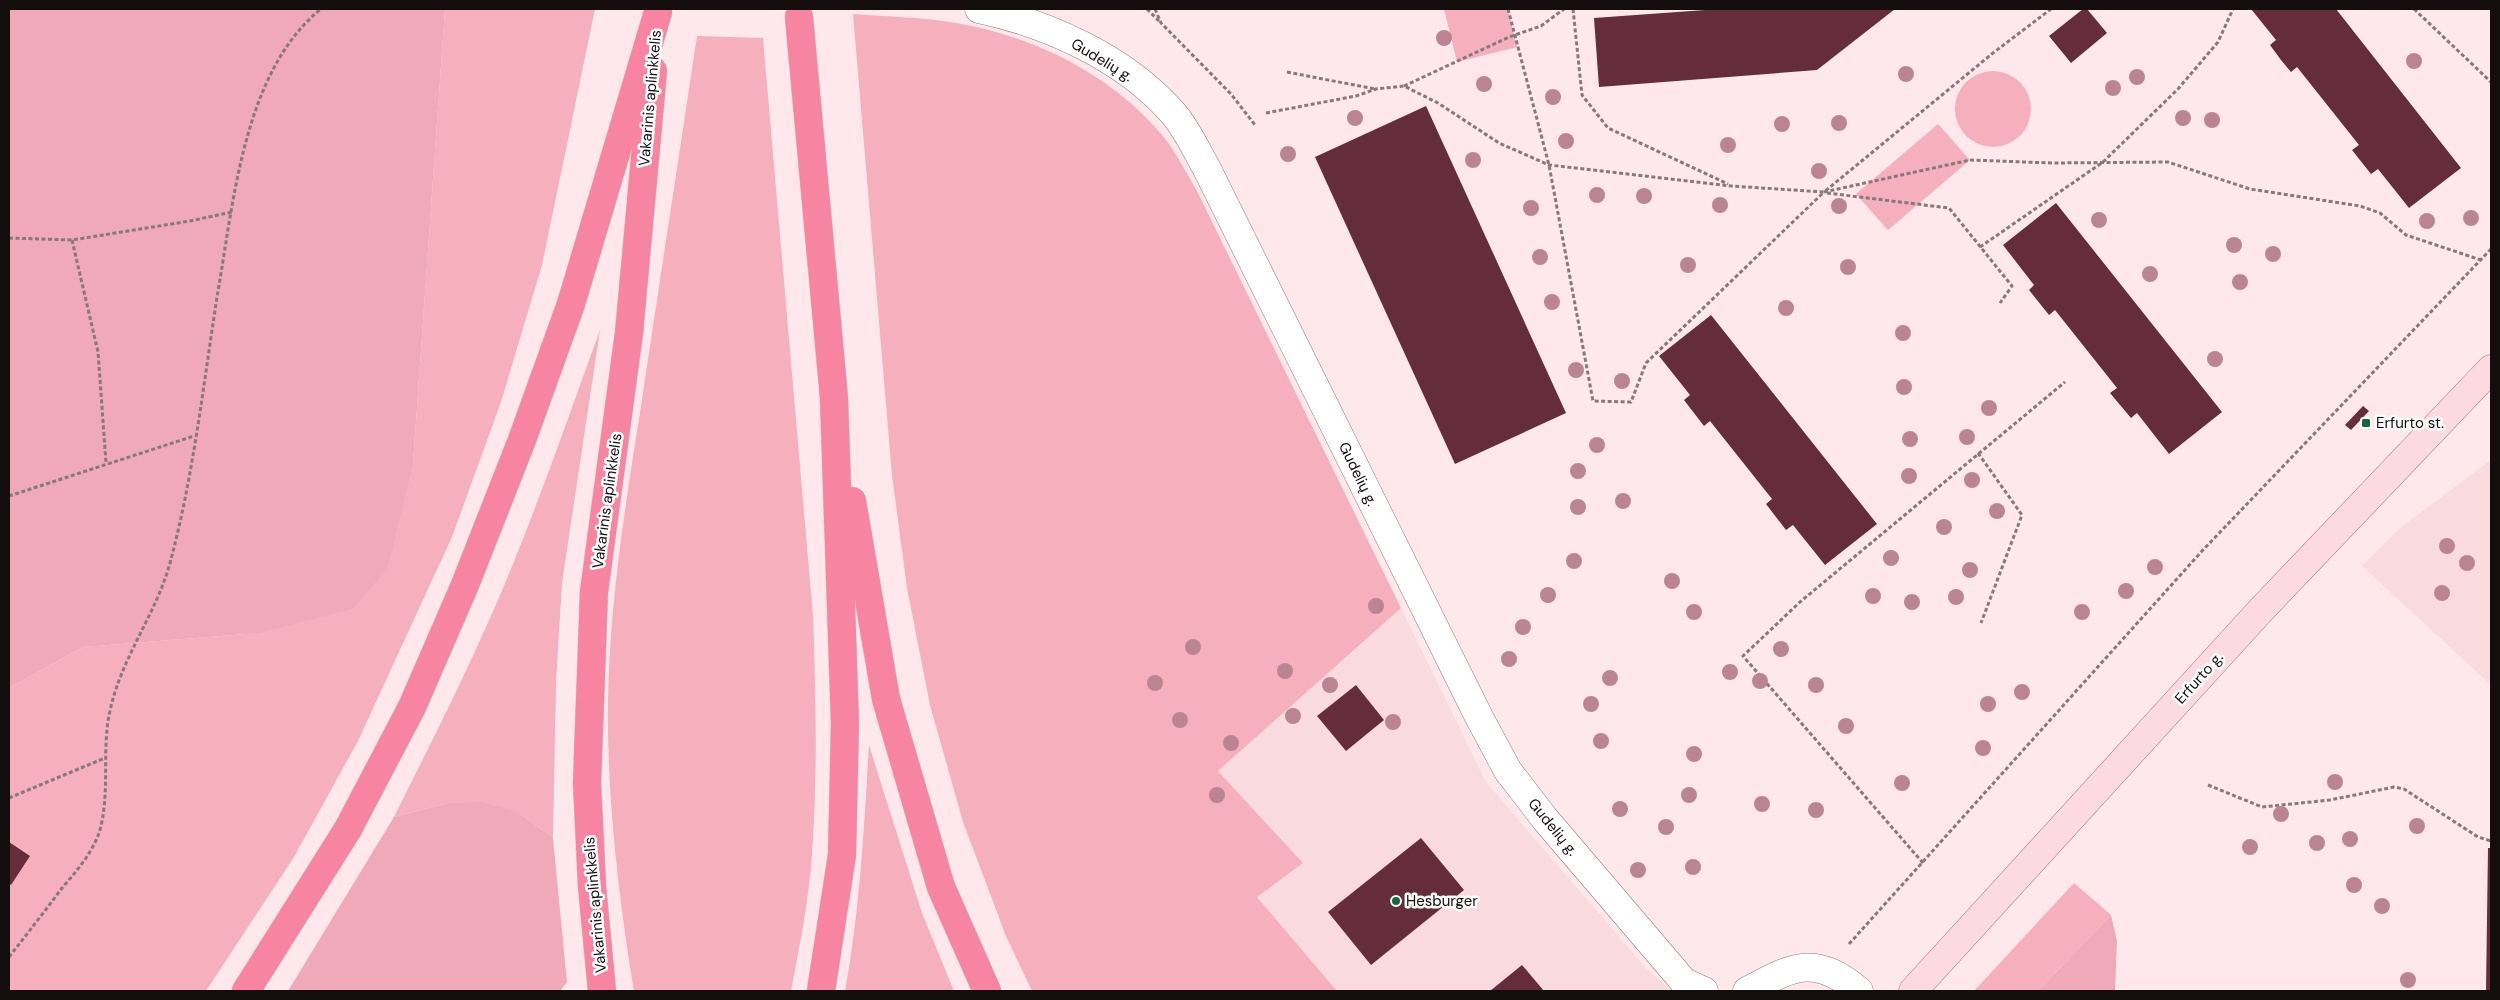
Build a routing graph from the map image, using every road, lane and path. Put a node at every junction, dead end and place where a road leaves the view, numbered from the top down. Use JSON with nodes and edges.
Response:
{"nodes":[{"id":1,"x":321,"y":9,"type":"edge"},
{"id":2,"x":980,"y":9,"type":"edge"},
{"id":3,"x":1147,"y":9,"type":"edge"},
{"id":4,"x":1155,"y":9,"type":"edge"},
{"id":5,"x":1508,"y":9,"type":"edge"},
{"id":6,"x":1564,"y":9,"type":"edge"},
{"id":7,"x":1573,"y":9,"type":"edge"},
{"id":8,"x":2051,"y":9,"type":"edge"},
{"id":9,"x":2232,"y":9,"type":"edge"},
{"id":10,"x":2414,"y":9,"type":"edge"},
{"id":11,"x":800,"y":18,"type":"dead end"},
{"id":12,"x":1161,"y":23,"type":"junction"},
{"id":13,"x":1514,"y":34,"type":"junction"},
{"id":14,"x":1287,"y":72,"type":"dead end"},
{"id":15,"x":2491,"y":82,"type":"edge"},
{"id":16,"x":1404,"y":86,"type":"junction"},
{"id":17,"x":1376,"y":89,"type":"junction"},
{"id":18,"x":1266,"y":112,"type":"dead end"},
{"id":19,"x":1255,"y":125,"type":"dead end"},
{"id":20,"x":2103,"y":162,"type":"junction"},
{"id":21,"x":1549,"y":165,"type":"junction"},
{"id":22,"x":1731,"y":186,"type":"junction"},
{"id":23,"x":1824,"y":192,"type":"junction"},
{"id":24,"x":232,"y":212,"type":"junction"},
{"id":25,"x":9,"y":238,"type":"edge"},
{"id":26,"x":72,"y":240,"type":"junction"},
{"id":27,"x":1980,"y":247,"type":"junction"},
{"id":28,"x":2491,"y":249,"type":"edge"},
{"id":29,"x":2481,"y":260,"type":"junction"},
{"id":30,"x":2000,"y":303,"type":"dead end"},
{"id":31,"x":2491,"y":369,"type":"edge"},
{"id":32,"x":2065,"y":382,"type":"dead end"},
{"id":33,"x":834,"y":398,"type":"junction"},
{"id":34,"x":194,"y":436,"type":"junction"},
{"id":35,"x":1978,"y":453,"type":"junction"},
{"id":36,"x":106,"y":463,"type":"junction"},
{"id":37,"x":9,"y":496,"type":"edge"},
{"id":38,"x":1981,"y":623,"type":"dead end"},
{"id":39,"x":106,"y":758,"type":"junction"},
{"id":40,"x":2208,"y":785,"type":"dead end"},
{"id":41,"x":9,"y":798,"type":"edge"},
{"id":42,"x":2491,"y":841,"type":"edge"},
{"id":43,"x":1923,"y":863,"type":"junction"},
{"id":44,"x":9,"y":957,"type":"edge"},
{"id":45,"x":1825,"y":970,"type":"junction"},
{"id":46,"x":246,"y":991,"type":"edge"},
{"id":47,"x":602,"y":991,"type":"edge"},
{"id":48,"x":821,"y":991,"type":"edge"},
{"id":49,"x":987,"y":991,"type":"edge"},
{"id":50,"x":1704,"y":991,"type":"edge"},
{"id":51,"x":1746,"y":991,"type":"edge"},
{"id":52,"x":1859,"y":991,"type":"edge"},
{"id":53,"x":1913,"y":991,"type":"edge"}],
"edges":[{"from":1,"to":24,"type":"path"},
{"from":2,"to":50,"type":"street","name":"Gudelių g."},
{"from":3,"to":12,"type":"path"},
{"from":4,"to":12,"type":"path"},
{"from":5,"to":13,"type":"path"},
{"from":6,"to":13,"type":"path"},
{"from":7,"to":22,"type":"path"},
{"from":8,"to":23,"type":"path"},
{"from":9,"to":20,"type":"path"},
{"from":10,"to":15,"type":"path"},
{"from":11,"to":33,"type":"highway"},
{"from":12,"to":19,"type":"path"},
{"from":13,"to":16,"type":"path"},
{"from":13,"to":21,"type":"path"},
{"from":14,"to":17,"type":"path"},
{"from":16,"to":17,"type":"path"},
{"from":16,"to":21,"type":"path"},
{"from":17,"to":18,"type":"path"},
{"from":20,"to":23,"type":"path"},
{"from":20,"to":27,"type":"path"},
{"from":20,"to":29,"type":"path"},
{"from":21,"to":22,"type":"path"},
{"from":21,"to":23,"type":"path"},
{"from":22,"to":23,"type":"path"},
{"from":23,"to":27,"type":"path"},
{"from":24,"to":26,"type":"path"},
{"from":24,"to":34,"type":"path"},
{"from":25,"to":26,"type":"path"},
{"from":26,"to":36,"type":"path"},
{"from":27,"to":30,"type":"path"},
{"from":28,"to":29,"type":"path"},
{"from":29,"to":43,"type":"path"},
{"from":31,"to":53,"type":"street","name":"Erfurto g."},
{"from":32,"to":35,"type":"path"},
{"from":33,"to":48,"type":"highway"},
{"from":33,"to":49,"type":"highway"},
{"from":34,"to":36,"type":"path"},
{"from":34,"to":39,"type":"path"},
{"from":35,"to":38,"type":"path"},
{"from":35,"to":43,"type":"path"},
{"from":36,"to":37,"type":"path"},
{"from":39,"to":41,"type":"path"},
{"from":39,"to":44,"type":"path"},
{"from":40,"to":42,"type":"path"},
{"from":43,"to":45,"type":"path"},
{"from":45,"to":51,"type":"street"},
{"from":45,"to":52,"type":"street"},
{"from":46,"to":47,"type":"highway","name":"Vakarinis aplinkkelis"}]}
